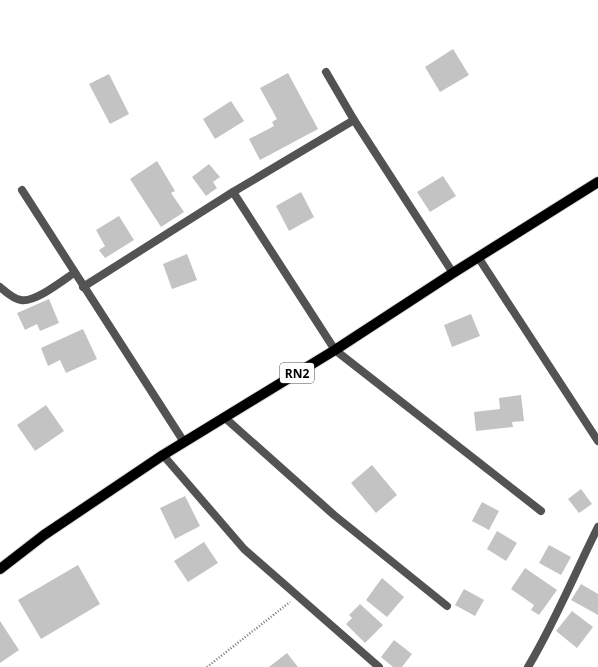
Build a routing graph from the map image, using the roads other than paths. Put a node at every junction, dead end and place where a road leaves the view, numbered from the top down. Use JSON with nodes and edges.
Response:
{"nodes":[{"id":1,"x":326,"y":72,"type":"dead end"},
{"id":2,"x":354,"y":120,"type":"junction"},
{"id":3,"x":598,"y":182,"type":"edge"},
{"id":4,"x":22,"y":190,"type":"dead end"},
{"id":5,"x":233,"y":192,"type":"junction"},
{"id":6,"x":478,"y":257,"type":"junction"},
{"id":7,"x":74,"y":273,"type":"junction"},
{"id":8,"x":453,"y":273,"type":"junction"},
{"id":9,"x":0,"y":287,"type":"edge"},
{"id":10,"x":83,"y":287,"type":"junction"},
{"id":11,"x":335,"y":350,"type":"junction"},
{"id":12,"x":224,"y":417,"type":"junction"},
{"id":13,"x":598,"y":441,"type":"edge"},
{"id":14,"x":184,"y":442,"type":"junction"},
{"id":15,"x":163,"y":455,"type":"junction"},
{"id":16,"x":541,"y":511,"type":"dead end"},
{"id":17,"x":598,"y":526,"type":"edge"},
{"id":18,"x":0,"y":569,"type":"edge"},
{"id":19,"x":447,"y":606,"type":"dead end"},
{"id":20,"x":380,"y":667,"type":"edge"},
{"id":21,"x":528,"y":667,"type":"edge"}],
"edges":[{"from":1,"to":2,"type":"street"},
{"from":2,"to":5,"type":"street"},
{"from":2,"to":8,"type":"street"},
{"from":3,"to":6,"type":"main road","number":"RN2"},
{"from":4,"to":7,"type":"street"},
{"from":5,"to":10,"type":"street"},
{"from":5,"to":11,"type":"street"},
{"from":6,"to":8,"type":"main road","number":"RN2"},
{"from":6,"to":13,"type":"street"},
{"from":7,"to":9,"type":"street"},
{"from":7,"to":10,"type":"street"},
{"from":8,"to":11,"type":"main road","number":"RN2"},
{"from":10,"to":14,"type":"street"},
{"from":11,"to":12,"type":"main road","number":"RN2"},
{"from":11,"to":16,"type":"street"},
{"from":12,"to":14,"type":"main road","number":"RN2"},
{"from":12,"to":19,"type":"street"},
{"from":14,"to":15,"type":"main road","number":"RN2"},
{"from":15,"to":18,"type":"main road","number":"RN2"},
{"from":15,"to":20,"type":"street"},
{"from":17,"to":21,"type":"street"}]}
